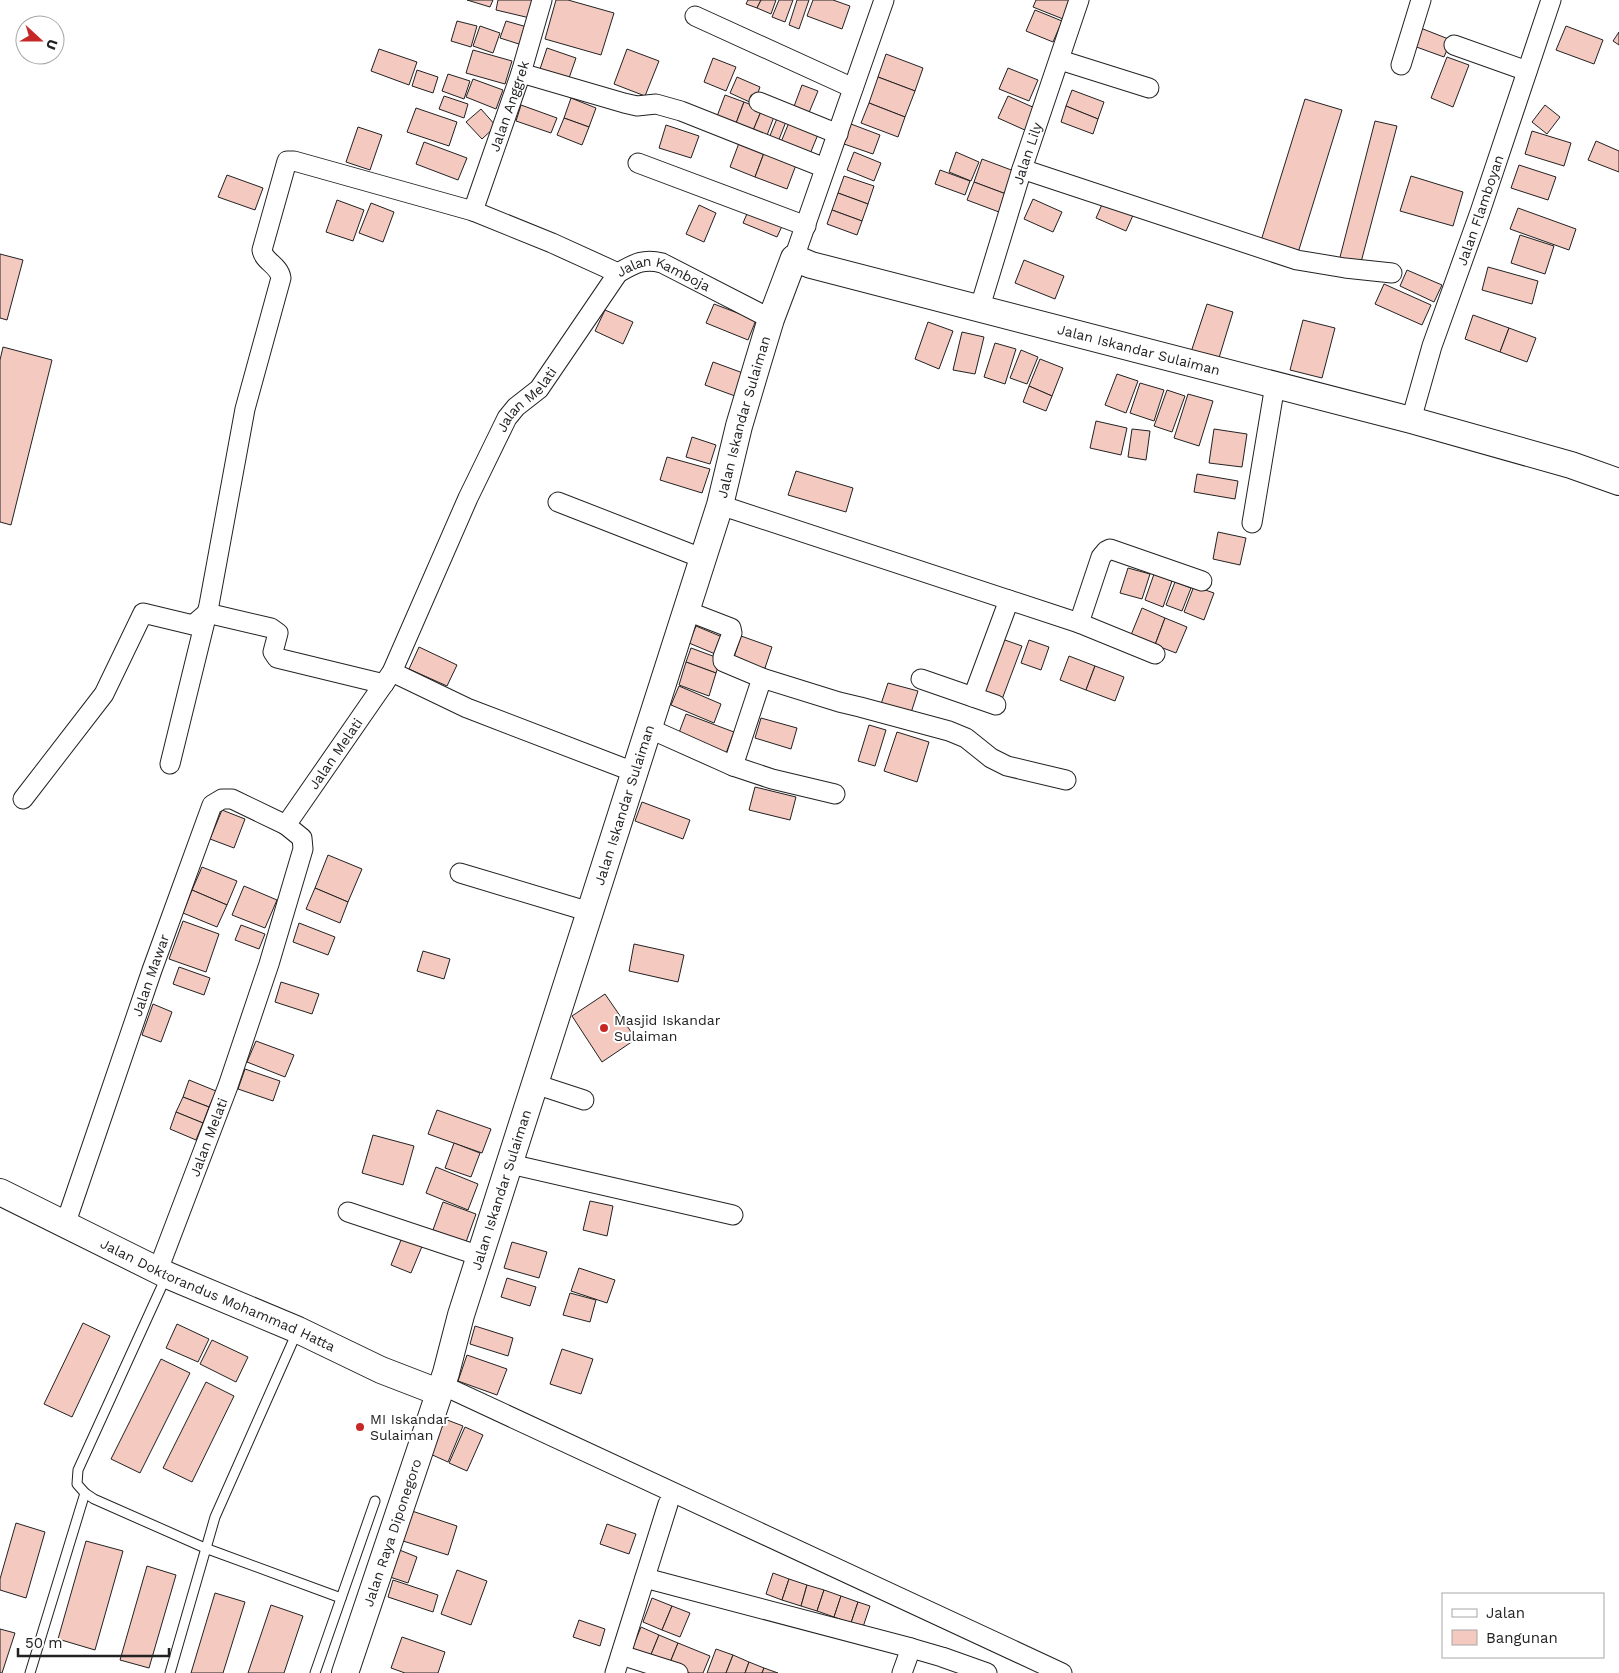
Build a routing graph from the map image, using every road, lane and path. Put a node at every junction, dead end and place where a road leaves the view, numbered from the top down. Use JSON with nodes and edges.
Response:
{"nodes":[{"id":1,"x":542,"y":0,"type":"edge"},
{"id":2,"x":884,"y":0,"type":"edge"},
{"id":3,"x":1079,"y":0,"type":"edge"},
{"id":4,"x":1421,"y":0,"type":"edge"},
{"id":5,"x":1551,"y":0,"type":"edge"},
{"id":6,"x":695,"y":16,"type":"dead end"},
{"id":7,"x":1454,"y":45,"type":"dead end"},
{"id":8,"x":1060,"y":60,"type":"junction"},
{"id":9,"x":1401,"y":65,"type":"dead end"},
{"id":10,"x":1527,"y":71,"type":"junction"},
{"id":11,"x":521,"y":73,"type":"junction"},
{"id":12,"x":853,"y":88,"type":"junction"},
{"id":13,"x":1149,"y":88,"type":"dead end"},
{"id":14,"x":759,"y":102,"type":"dead end"},
{"id":15,"x":838,"y":134,"type":"junction"},
{"id":16,"x":638,"y":163,"type":"dead end"},
{"id":17,"x":825,"y":168,"type":"junction"},
{"id":18,"x":1022,"y":169,"type":"junction"},
{"id":19,"x":473,"y":211,"type":"junction"},
{"id":20,"x":806,"y":226,"type":"junction"},
{"id":21,"x":794,"y":258,"type":"junction"},
{"id":22,"x":618,"y":273,"type":"junction"},
{"id":23,"x":1392,"y":273,"type":"dead end"},
{"id":24,"x":977,"y":307,"type":"junction"},
{"id":25,"x":771,"y":319,"type":"junction"},
{"id":26,"x":1275,"y":384,"type":"junction"},
{"id":27,"x":1411,"y":420,"type":"junction"},
{"id":28,"x":1619,"y":482,"type":"edge"},
{"id":29,"x":558,"y":502,"type":"dead end"},
{"id":30,"x":720,"y":505,"type":"junction"},
{"id":31,"x":1252,"y":523,"type":"dead end"},
{"id":32,"x":704,"y":559,"type":"junction"},
{"id":33,"x":1202,"y":581,"type":"dead end"},
{"id":34,"x":1009,"y":600,"type":"junction"},
{"id":35,"x":687,"y":611,"type":"junction"},
{"id":36,"x":207,"y":613,"type":"junction"},
{"id":37,"x":1079,"y":623,"type":"junction"},
{"id":38,"x":1155,"y":654,"type":"dead end"},
{"id":39,"x":388,"y":678,"type":"junction"},
{"id":40,"x":762,"y":678,"type":"junction"},
{"id":41,"x":920,"y":679,"type":"dead end"},
{"id":42,"x":973,"y":697,"type":"junction"},
{"id":43,"x":996,"y":705,"type":"dead end"},
{"id":44,"x":648,"y":728,"type":"junction"},
{"id":45,"x":170,"y":764,"type":"dead end"},
{"id":46,"x":734,"y":766,"type":"junction"},
{"id":47,"x":634,"y":772,"type":"junction"},
{"id":48,"x":1066,"y":780,"type":"dead end"},
{"id":49,"x":835,"y":794,"type":"dead end"},
{"id":50,"x":23,"y":800,"type":"dead end"},
{"id":51,"x":286,"y":825,"type":"junction"},
{"id":52,"x":460,"y":873,"type":"dead end"},
{"id":53,"x":590,"y":912,"type":"junction"},
{"id":54,"x":535,"y":1084,"type":"junction"},
{"id":55,"x":584,"y":1100,"type":"dead end"},
{"id":56,"x":510,"y":1164,"type":"junction"},
{"id":57,"x":0,"y":1192,"type":"edge"},
{"id":58,"x":348,"y":1212,"type":"dead end"},
{"id":59,"x":733,"y":1215,"type":"dead end"},
{"id":60,"x":65,"y":1225,"type":"junction"},
{"id":61,"x":480,"y":1256,"type":"junction"},
{"id":62,"x":163,"y":1273,"type":"junction"},
{"id":63,"x":298,"y":1330,"type":"junction"},
{"id":64,"x":440,"y":1389,"type":"junction"},
{"id":65,"x":84,"y":1493,"type":"junction"},
{"id":66,"x":375,"y":1501,"type":"dead end"},
{"id":67,"x":668,"y":1504,"type":"dead end"},
{"id":68,"x":206,"y":1548,"type":"junction"},
{"id":69,"x":645,"y":1578,"type":"junction"},
{"id":70,"x":341,"y":1598,"type":"junction"},
{"id":71,"x":911,"y":1648,"type":"junction"},
{"id":72,"x":621,"y":1655,"type":"junction"},
{"id":73,"x":939,"y":1665,"type":"edge"},
{"id":74,"x":30,"y":1673,"type":"edge"},
{"id":75,"x":170,"y":1673,"type":"edge"},
{"id":76,"x":315,"y":1673,"type":"edge"},
{"id":77,"x":345,"y":1673,"type":"edge"},
{"id":78,"x":615,"y":1673,"type":"edge"},
{"id":79,"x":678,"y":1673,"type":"edge"},
{"id":80,"x":902,"y":1673,"type":"edge"},
{"id":81,"x":987,"y":1673,"type":"edge"},
{"id":82,"x":1062,"y":1673,"type":"edge"}],
"edges":[{"from":1,"to":11,"type":"street","name":"Jalan Anggrek"},
{"from":2,"to":12,"type":"street"},
{"from":3,"to":8,"type":"street","name":"Jalan Lily"},
{"from":4,"to":9,"type":"street"},
{"from":5,"to":10,"type":"street","name":"Jalan Flamboyan"},
{"from":6,"to":12,"type":"street"},
{"from":7,"to":10,"type":"street"},
{"from":8,"to":13,"type":"street"},
{"from":8,"to":18,"type":"street","name":"Jalan Lily"},
{"from":10,"to":27,"type":"street","name":"Jalan Flamboyan"},
{"from":11,"to":17,"type":"street"},
{"from":11,"to":19,"type":"street","name":"Jalan Anggrek"},
{"from":12,"to":15,"type":"street"},
{"from":14,"to":15,"type":"street"},
{"from":15,"to":17,"type":"street"},
{"from":16,"to":20,"type":"street"},
{"from":17,"to":20,"type":"street"},
{"from":18,"to":23,"type":"street"},
{"from":18,"to":24,"type":"street","name":"Jalan Lily"},
{"from":19,"to":22,"type":"street","name":"Jalan Kamboja"},
{"from":19,"to":36,"type":"street","name":"Jalan Kamboja"},
{"from":20,"to":21,"type":"street"},
{"from":21,"to":24,"type":"street","name":"Jalan Iskandar Sulaiman"},
{"from":21,"to":25,"type":"street","name":"Jalan Iskandar Sulaiman"},
{"from":22,"to":25,"type":"street","name":"Jalan Kamboja"},
{"from":22,"to":39,"type":"street","name":"Jalan Melati"},
{"from":24,"to":26,"type":"street","name":"Jalan Iskandar Sulaiman"},
{"from":25,"to":30,"type":"street","name":"Jalan Iskandar Sulaiman"},
{"from":26,"to":27,"type":"street","name":"Jalan Iskandar Sulaiman"},
{"from":26,"to":31,"type":"street"},
{"from":27,"to":28,"type":"street","name":"Jalan Iskandar Sulaiman"},
{"from":29,"to":32,"type":"street"},
{"from":30,"to":32,"type":"street","name":"Jalan Iskandar Sulaiman"},
{"from":30,"to":34,"type":"street"},
{"from":32,"to":35,"type":"street","name":"Jalan Iskandar Sulaiman"},
{"from":33,"to":37,"type":"street"},
{"from":34,"to":37,"type":"street"},
{"from":34,"to":42,"type":"street"},
{"from":35,"to":40,"type":"street"},
{"from":35,"to":44,"type":"street","name":"Jalan Iskandar Sulaiman"},
{"from":36,"to":39,"type":"street"},
{"from":36,"to":45,"type":"street"},
{"from":36,"to":50,"type":"street"},
{"from":37,"to":38,"type":"street"},
{"from":39,"to":47,"type":"street"},
{"from":39,"to":51,"type":"street","name":"Jalan Melati"},
{"from":40,"to":46,"type":"street"},
{"from":40,"to":48,"type":"street"},
{"from":41,"to":42,"type":"street"},
{"from":42,"to":43,"type":"street"},
{"from":44,"to":46,"type":"street"},
{"from":44,"to":47,"type":"street","name":"Jalan Iskandar Sulaiman"},
{"from":46,"to":49,"type":"street"},
{"from":47,"to":53,"type":"street","name":"Jalan Iskandar Sulaiman"},
{"from":51,"to":60,"type":"street","name":"Jalan Mawar"},
{"from":51,"to":62,"type":"street","name":"Jalan Melati"},
{"from":52,"to":53,"type":"street"},
{"from":53,"to":54,"type":"street","name":"Jalan Iskandar Sulaiman"},
{"from":54,"to":55,"type":"street"},
{"from":54,"to":56,"type":"street","name":"Jalan Iskandar Sulaiman"},
{"from":56,"to":59,"type":"street"},
{"from":56,"to":61,"type":"street","name":"Jalan Iskandar Sulaiman"},
{"from":57,"to":60,"type":"street","name":"Jalan Doktorandus Mohammad Hatta"},
{"from":58,"to":61,"type":"street"},
{"from":60,"to":62,"type":"street","name":"Jalan Doktorandus Mohammad Hatta"},
{"from":61,"to":64,"type":"street","name":"Jalan Iskandar Sulaiman"},
{"from":62,"to":63,"type":"street","name":"Jalan Doktorandus Mohammad Hatta"},
{"from":62,"to":65,"type":"lane"},
{"from":63,"to":64,"type":"street","name":"Jalan Doktorandus Mohammad Hatta"},
{"from":63,"to":68,"type":"lane"},
{"from":64,"to":77,"type":"street","name":"Jalan Raya Diponegoro"},
{"from":64,"to":82,"type":"street"},
{"from":65,"to":68,"type":"lane"},
{"from":65,"to":74,"type":"lane"},
{"from":66,"to":70,"type":"lane"},
{"from":67,"to":69,"type":"street"},
{"from":68,"to":70,"type":"lane"},
{"from":68,"to":75,"type":"lane"},
{"from":69,"to":71,"type":"street"},
{"from":69,"to":72,"type":"street"},
{"from":70,"to":76,"type":"lane"},
{"from":71,"to":73,"type":"street"},
{"from":71,"to":80,"type":"street"},
{"from":72,"to":78,"type":"street"},
{"from":72,"to":79,"type":"street"},
{"from":73,"to":81,"type":"street"}]}
